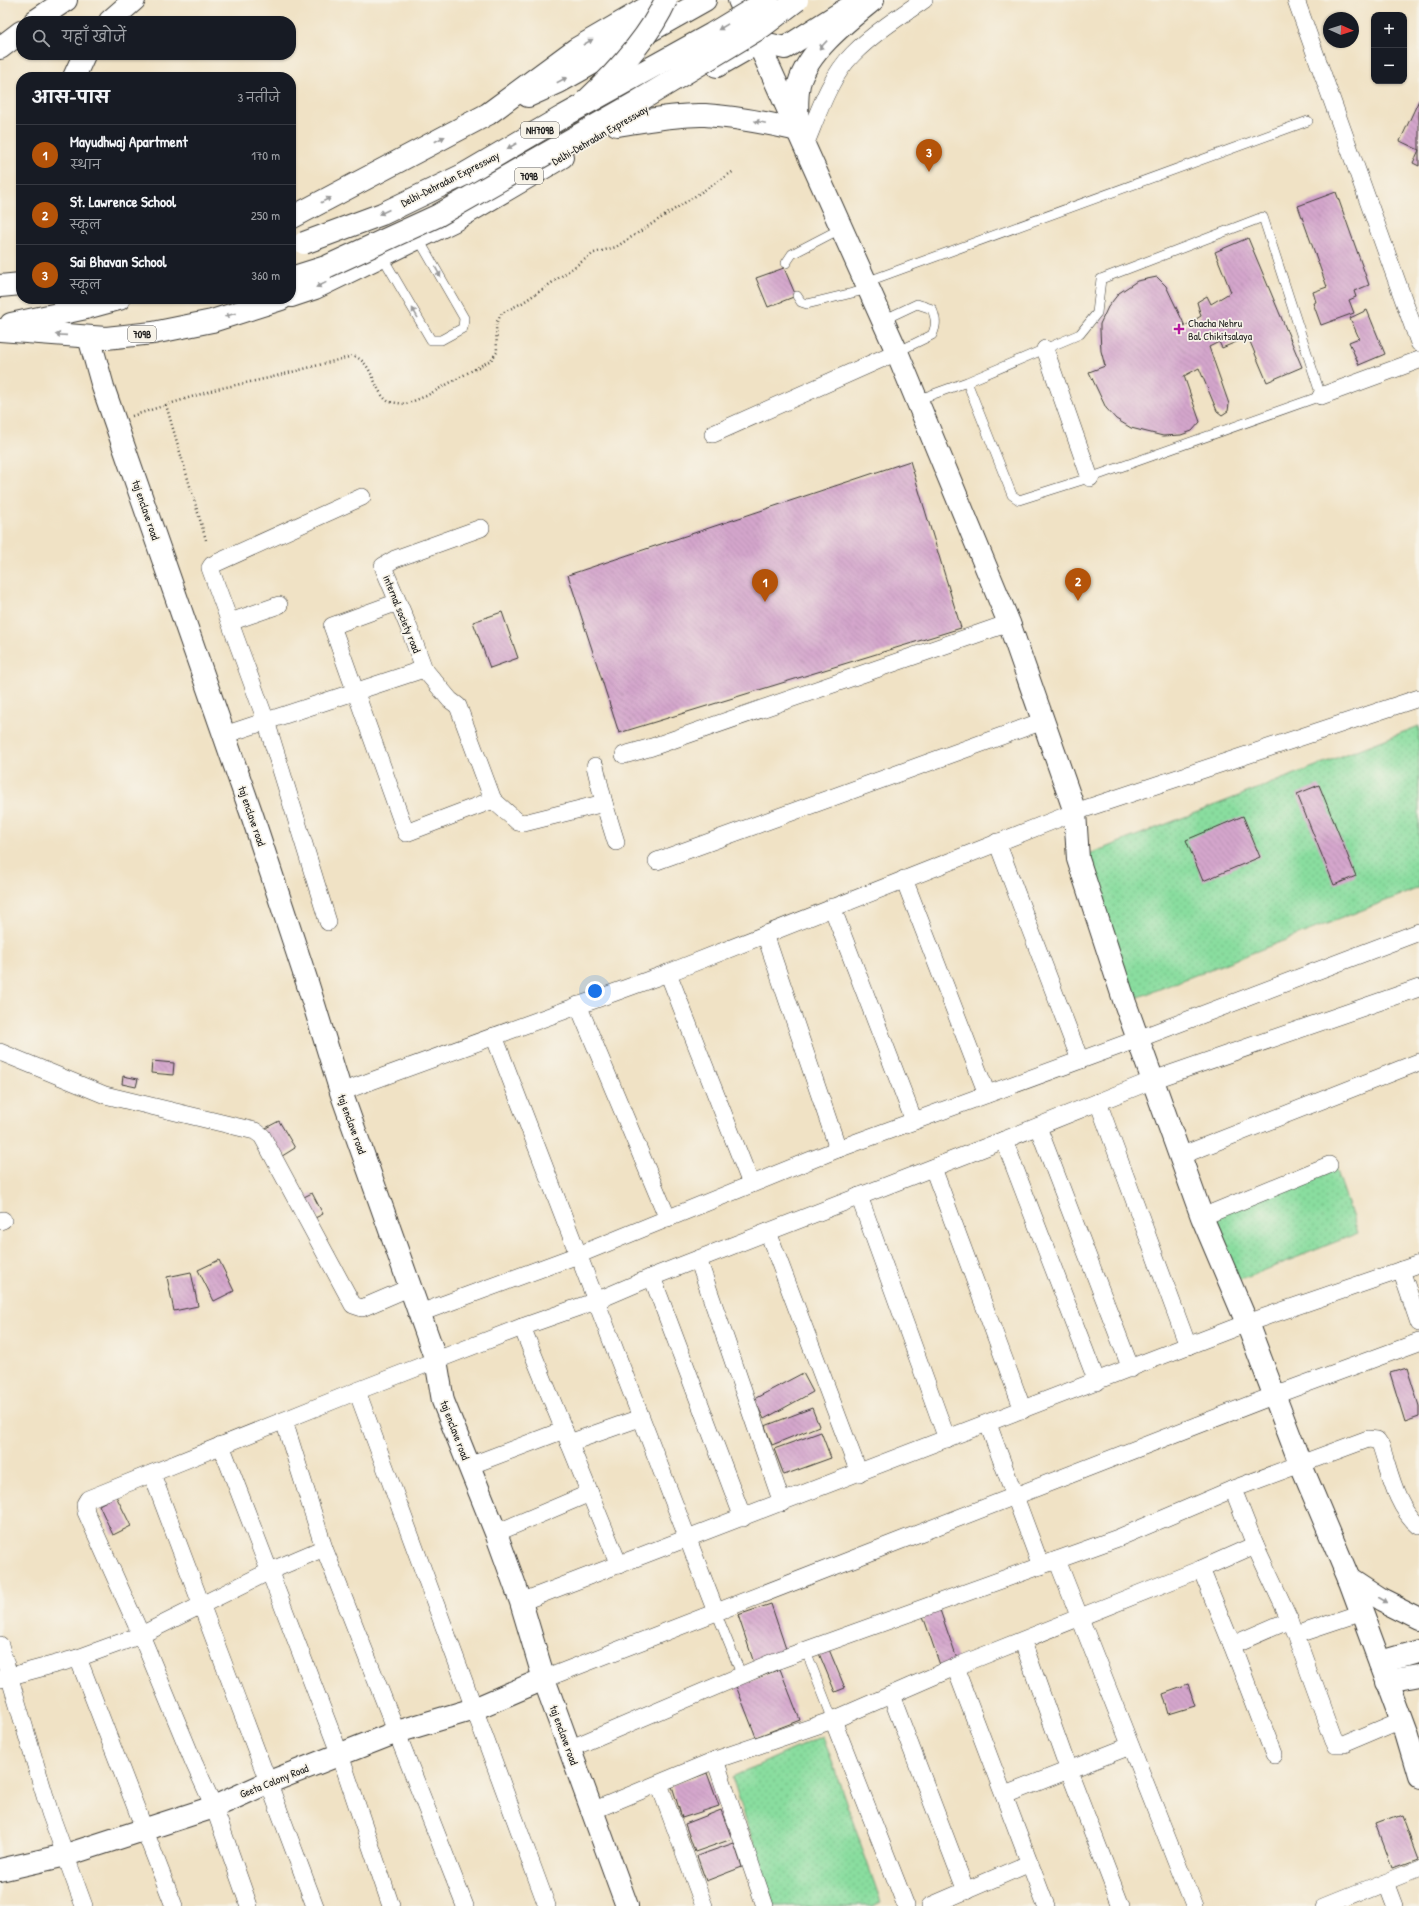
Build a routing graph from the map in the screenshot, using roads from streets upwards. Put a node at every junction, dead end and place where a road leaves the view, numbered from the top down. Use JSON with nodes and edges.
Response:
{"nodes":[{"id":1,"x":66,"y":0,"type":"edge"},
{"id":2,"x":134,"y":0,"type":"edge"},
{"id":3,"x":660,"y":0,"type":"edge"},
{"id":4,"x":666,"y":0,"type":"edge"},
{"id":5,"x":705,"y":0,"type":"edge"},
{"id":6,"x":739,"y":0,"type":"edge"},
{"id":7,"x":768,"y":0,"type":"edge"},
{"id":8,"x":797,"y":0,"type":"edge"},
{"id":9,"x":861,"y":0,"type":"edge"},
{"id":10,"x":873,"y":0,"type":"edge"},
{"id":11,"x":924,"y":0,"type":"edge"},
{"id":12,"x":1296,"y":0,"type":"edge"},
{"id":13,"x":42,"y":16,"type":"edge"},
{"id":14,"x":116,"y":16,"type":"edge"},
{"id":15,"x":16,"y":36,"type":"edge"},
{"id":16,"x":759,"y":42,"type":"junction"},
{"id":17,"x":0,"y":48,"type":"edge"},
{"id":18,"x":82,"y":60,"type":"edge"},
{"id":19,"x":76,"y":72,"type":"edge"},
{"id":20,"x":578,"y":108,"type":"junction"},
{"id":21,"x":488,"y":114,"type":"junction"},
{"id":22,"x":617,"y":125,"type":"junction"},
{"id":23,"x":802,"y":138,"type":"junction"},
{"id":24,"x":296,"y":215,"type":"edge"},
{"id":25,"x":298,"y":245,"type":"edge"},
{"id":26,"x":296,"y":276,"type":"edge"},
{"id":27,"x":16,"y":284,"type":"edge"},
{"id":28,"x":0,"y":286,"type":"edge"},
{"id":29,"x":296,"y":294,"type":"edge"},
{"id":30,"x":101,"y":304,"type":"edge"},
{"id":31,"x":265,"y":304,"type":"edge"},
{"id":32,"x":0,"y":326,"type":"edge"},
{"id":33,"x":0,"y":330,"type":"edge"},
{"id":34,"x":89,"y":337,"type":"junction"},
{"id":35,"x":1419,"y":343,"type":"edge"},
{"id":36,"x":1045,"y":349,"type":"road end"},
{"id":37,"x":897,"y":352,"type":"junction"},
{"id":38,"x":1419,"y":360,"type":"edge"},
{"id":39,"x":1321,"y":396,"type":"road end"},
{"id":40,"x":713,"y":434,"type":"dead end"},
{"id":41,"x":1090,"y":478,"type":"road end"},
{"id":42,"x":362,"y":497,"type":"dead end"},
{"id":43,"x":481,"y":528,"type":"dead end"},
{"id":44,"x":398,"y":602,"type":"junction"},
{"id":45,"x":279,"y":605,"type":"dead end"},
{"id":46,"x":230,"y":622,"type":"junction"},
{"id":47,"x":1009,"y":623,"type":"junction"},
{"id":48,"x":424,"y":670,"type":"junction"},
{"id":49,"x":356,"y":691,"type":"junction"},
{"id":50,"x":1419,"y":698,"type":"edge"},
{"id":51,"x":266,"y":721,"type":"junction"},
{"id":52,"x":1046,"y":728,"type":"junction"},
{"id":53,"x":224,"y":736,"type":"junction"},
{"id":54,"x":624,"y":755,"type":"dead end"},
{"id":55,"x":595,"y":766,"type":"dead end"},
{"id":56,"x":493,"y":800,"type":"junction"},
{"id":57,"x":604,"y":803,"type":"junction"},
{"id":58,"x":1075,"y":812,"type":"junction"},
{"id":59,"x":616,"y":842,"type":"dead end"},
{"id":60,"x":997,"y":842,"type":"junction"},
{"id":61,"x":657,"y":861,"type":"dead end"},
{"id":62,"x":904,"y":879,"type":"junction"},
{"id":63,"x":832,"y":908,"type":"junction"},
{"id":64,"x":328,"y":922,"type":"dead end"},
{"id":65,"x":1419,"y":932,"type":"edge"},
{"id":66,"x":765,"y":934,"type":"junction"},
{"id":67,"x":668,"y":973,"type":"junction"},
{"id":68,"x":1419,"y":988,"type":"edge"},
{"id":69,"x":578,"y":1005,"type":"junction"},
{"id":70,"x":494,"y":1036,"type":"junction"},
{"id":71,"x":1138,"y":1039,"type":"junction"},
{"id":72,"x":0,"y":1052,"type":"edge"},
{"id":73,"x":1080,"y":1060,"type":"junction"},
{"id":74,"x":1419,"y":1062,"type":"edge"},
{"id":75,"x":1153,"y":1080,"type":"junction"},
{"id":76,"x":341,"y":1092,"type":"junction"},
{"id":77,"x":987,"y":1094,"type":"junction"},
{"id":78,"x":1098,"y":1102,"type":"junction"},
{"id":79,"x":914,"y":1121,"type":"junction"},
{"id":80,"x":1038,"y":1127,"type":"junction"},
{"id":81,"x":1004,"y":1140,"type":"junction"},
{"id":82,"x":838,"y":1149,"type":"junction"},
{"id":83,"x":1180,"y":1156,"type":"junction"},
{"id":84,"x":1329,"y":1165,"type":"dead end"},
{"id":85,"x":933,"y":1168,"type":"junction"},
{"id":86,"x":751,"y":1184,"type":"junction"},
{"id":87,"x":859,"y":1196,"type":"junction"},
{"id":88,"x":1202,"y":1217,"type":"junction"},
{"id":89,"x":668,"y":1219,"type":"junction"},
{"id":90,"x":768,"y":1232,"type":"junction"},
{"id":91,"x":578,"y":1255,"type":"junction"},
{"id":92,"x":698,"y":1259,"type":"junction"},
{"id":93,"x":1419,"y":1264,"type":"edge"},
{"id":94,"x":1401,"y":1270,"type":"junction"},
{"id":95,"x":652,"y":1277,"type":"junction"},
{"id":96,"x":411,"y":1287,"type":"junction"},
{"id":97,"x":596,"y":1301,"type":"junction"},
{"id":98,"x":420,"y":1313,"type":"junction"},
{"id":99,"x":1247,"y":1323,"type":"junction"},
{"id":100,"x":1419,"y":1323,"type":"edge"},
{"id":101,"x":522,"y":1327,"type":"junction"},
{"id":102,"x":1419,"y":1342,"type":"edge"},
{"id":103,"x":1188,"y":1346,"type":"junction"},
{"id":104,"x":436,"y":1360,"type":"junction"},
{"id":105,"x":1131,"y":1368,"type":"junction"},
{"id":106,"x":1097,"y":1382,"type":"junction"},
{"id":107,"x":357,"y":1391,"type":"junction"},
{"id":108,"x":1275,"y":1395,"type":"junction"},
{"id":109,"x":1023,"y":1410,"type":"junction"},
{"id":110,"x":640,"y":1418,"type":"junction"},
{"id":111,"x":284,"y":1421,"type":"junction"},
{"id":112,"x":988,"y":1424,"type":"junction"},
{"id":113,"x":567,"y":1437,"type":"junction"},
{"id":114,"x":947,"y":1440,"type":"junction"},
{"id":115,"x":221,"y":1445,"type":"junction"},
{"id":116,"x":1300,"y":1463,"type":"junction"},
{"id":117,"x":469,"y":1466,"type":"junction"},
{"id":118,"x":859,"y":1473,"type":"junction"},
{"id":119,"x":152,"y":1474,"type":"junction"},
{"id":120,"x":1234,"y":1489,"type":"junction"},
{"id":121,"x":590,"y":1493,"type":"junction"},
{"id":122,"x":1015,"y":1496,"type":"junction"},
{"id":123,"x":782,"y":1503,"type":"junction"},
{"id":124,"x":743,"y":1518,"type":"junction"},
{"id":125,"x":1419,"y":1526,"type":"edge"},
{"id":126,"x":496,"y":1533,"type":"junction"},
{"id":127,"x":687,"y":1539,"type":"junction"},
{"id":128,"x":1255,"y":1545,"type":"junction"},
{"id":129,"x":324,"y":1548,"type":"junction"},
{"id":130,"x":1057,"y":1560,"type":"junction"},
{"id":131,"x":619,"y":1565,"type":"junction"},
{"id":132,"x":1041,"y":1566,"type":"junction"},
{"id":133,"x":1201,"y":1569,"type":"junction"},
{"id":134,"x":270,"y":1571,"type":"junction"},
{"id":135,"x":1349,"y":1579,"type":"junction"},
{"id":136,"x":521,"y":1602,"type":"junction"},
{"id":137,"x":200,"y":1604,"type":"junction"},
{"id":138,"x":716,"y":1612,"type":"junction"},
{"id":139,"x":1362,"y":1613,"type":"junction"},
{"id":140,"x":1080,"y":1618,"type":"junction"},
{"id":141,"x":1419,"y":1619,"type":"edge"},
{"id":142,"x":1293,"y":1627,"type":"junction"},
{"id":143,"x":141,"y":1635,"type":"junction"},
{"id":144,"x":1023,"y":1642,"type":"junction"},
{"id":145,"x":0,"y":1645,"type":"edge"},
{"id":146,"x":1232,"y":1645,"type":"junction"},
{"id":147,"x":1419,"y":1651,"type":"edge"},
{"id":148,"x":78,"y":1658,"type":"junction"},
{"id":149,"x":955,"y":1667,"type":"junction"},
{"id":150,"x":1383,"y":1671,"type":"junction"},
{"id":151,"x":1419,"y":1675,"type":"edge"},
{"id":152,"x":4,"y":1679,"type":"edge"},
{"id":153,"x":544,"y":1679,"type":"junction"},
{"id":154,"x":891,"y":1695,"type":"junction"},
{"id":155,"x":474,"y":1710,"type":"junction"},
{"id":156,"x":833,"y":1720,"type":"junction"},
{"id":157,"x":1409,"y":1725,"type":"edge"},
{"id":158,"x":397,"y":1732,"type":"junction"},
{"id":159,"x":1130,"y":1746,"type":"junction"},
{"id":160,"x":569,"y":1749,"type":"junction"},
{"id":161,"x":340,"y":1755,"type":"junction"},
{"id":162,"x":1274,"y":1755,"type":"dead end"},
{"id":163,"x":715,"y":1760,"type":"junction"},
{"id":164,"x":1069,"y":1771,"type":"junction"},
{"id":165,"x":1419,"y":1778,"type":"edge"},
{"id":166,"x":267,"y":1783,"type":"junction"},
{"id":167,"x":659,"y":1784,"type":"junction"},
{"id":168,"x":1005,"y":1795,"type":"junction"},
{"id":169,"x":214,"y":1807,"type":"junction"},
{"id":170,"x":592,"y":1811,"type":"junction"},
{"id":171,"x":143,"y":1829,"type":"junction"},
{"id":172,"x":66,"y":1855,"type":"junction"},
{"id":173,"x":1030,"y":1863,"type":"junction"},
{"id":174,"x":1419,"y":1868,"type":"edge"},
{"id":175,"x":0,"y":1870,"type":"edge"},
{"id":176,"x":1385,"y":1882,"type":"junction"},
{"id":177,"x":966,"y":1891,"type":"junction"},
{"id":178,"x":542,"y":1905,"type":"edge"},
{"id":179,"x":84,"y":1906,"type":"edge"},
{"id":180,"x":174,"y":1906,"type":"edge"},
{"id":181,"x":248,"y":1906,"type":"edge"},
{"id":182,"x":315,"y":1906,"type":"edge"},
{"id":183,"x":391,"y":1906,"type":"edge"},
{"id":184,"x":465,"y":1906,"type":"edge"},
{"id":185,"x":627,"y":1906,"type":"edge"},
{"id":186,"x":704,"y":1906,"type":"edge"},
{"id":187,"x":765,"y":1906,"type":"edge"},
{"id":188,"x":906,"y":1906,"type":"edge"},
{"id":189,"x":930,"y":1906,"type":"edge"},
{"id":190,"x":1046,"y":1906,"type":"edge"},
{"id":191,"x":1121,"y":1906,"type":"edge"},
{"id":192,"x":1194,"y":1906,"type":"edge"},
{"id":193,"x":1325,"y":1906,"type":"edge"},
{"id":194,"x":1394,"y":1906,"type":"edge"}],
"edges":[{"from":1,"to":13,"type":"main road"},
{"from":2,"to":14,"type":"main road"},
{"from":21,"to":3,"type":"main road","one_way":true},
{"from":4,"to":20,"type":"main road","bridge":true},
{"from":21,"to":5,"type":"main road","one_way":true},
{"from":6,"to":16,"type":"main road"},
{"from":7,"to":20,"type":"main road","name":"Delhi-Dehradun Expressway","number":"NH709B","one_way":true,"bridge":true},
{"from":8,"to":26,"type":"main road","bridge":true},
{"from":9,"to":16,"type":"main road"},
{"from":10,"to":23,"type":"main road","one_way":true},
{"from":11,"to":23,"type":"street"},
{"from":12,"to":35,"type":"street"},
{"from":15,"to":17,"type":"main road"},
{"from":16,"to":22,"type":"main road","name":"Delhi–Dehradun Expressway","number":"709B"},
{"from":16,"to":23,"type":"main road"},
{"from":18,"to":19,"type":"main road"},
{"from":20,"to":25,"type":"main road","name":"Delhi-Dehradun Expressway","number":"NH709B","one_way":true,"bridge":true},
{"from":24,"to":21,"type":"main road","one_way":true},
{"from":23,"to":22,"type":"main road","one_way":true},
{"from":22,"to":29,"type":"main road","name":"Delhi–Dehradun Expressway","number":"709B","one_way":true},
{"from":23,"to":37,"type":"main road"},
{"from":27,"to":28,"type":"main road"},
{"from":30,"to":32,"type":"main road"},
{"from":31,"to":34,"type":"main road","number":"709B","one_way":true},
{"from":34,"to":33,"type":"main road","number":"709B","one_way":true},
{"from":34,"to":53,"type":"main road","name":"taj enclave road"},
{"from":36,"to":41,"type":"street"},
{"from":37,"to":40,"type":"street"},
{"from":37,"to":47,"type":"main road"},
{"from":38,"to":39,"type":"street"},
{"from":42,"to":46,"type":"street"},
{"from":43,"to":44,"type":"street","name":"internal society road"},
{"from":44,"to":48,"type":"street","name":"internal society road"},
{"from":44,"to":49,"type":"street"},
{"from":45,"to":46,"type":"street"},
{"from":46,"to":51,"type":"street"},
{"from":47,"to":52,"type":"main road"},
{"from":47,"to":54,"type":"street"},
{"from":48,"to":49,"type":"street"},
{"from":48,"to":56,"type":"street","name":"internal society road"},
{"from":49,"to":51,"type":"street"},
{"from":49,"to":56,"type":"street"},
{"from":50,"to":58,"type":"street"},
{"from":51,"to":53,"type":"street"},
{"from":51,"to":64,"type":"street"},
{"from":52,"to":58,"type":"main road"},
{"from":52,"to":61,"type":"street"},
{"from":53,"to":76,"type":"main road","name":"taj enclave road"},
{"from":55,"to":57,"type":"street"},
{"from":56,"to":57,"type":"street"},
{"from":57,"to":59,"type":"street"},
{"from":58,"to":60,"type":"street"},
{"from":58,"to":71,"type":"main road"},
{"from":60,"to":62,"type":"street"},
{"from":60,"to":73,"type":"street"},
{"from":62,"to":63,"type":"street"},
{"from":62,"to":77,"type":"street"},
{"from":63,"to":66,"type":"street"},
{"from":63,"to":79,"type":"street"},
{"from":65,"to":71,"type":"street"},
{"from":66,"to":67,"type":"street"},
{"from":66,"to":82,"type":"street"},
{"from":67,"to":69,"type":"street"},
{"from":67,"to":86,"type":"street"},
{"from":68,"to":75,"type":"street"},
{"from":69,"to":70,"type":"street"},
{"from":69,"to":89,"type":"street"},
{"from":70,"to":76,"type":"street"},
{"from":70,"to":91,"type":"street"},
{"from":71,"to":73,"type":"street"},
{"from":71,"to":75,"type":"main road"},
{"from":72,"to":96,"type":"street"},
{"from":73,"to":77,"type":"street"},
{"from":74,"to":83,"type":"street"},
{"from":75,"to":78,"type":"street"},
{"from":75,"to":83,"type":"main road"},
{"from":76,"to":96,"type":"main road","name":"taj enclave road"},
{"from":77,"to":79,"type":"street"},
{"from":78,"to":80,"type":"street"},
{"from":78,"to":103,"type":"street"},
{"from":79,"to":82,"type":"street"},
{"from":80,"to":81,"type":"street"},
{"from":80,"to":105,"type":"street"},
{"from":81,"to":85,"type":"street"},
{"from":81,"to":106,"type":"street"},
{"from":82,"to":86,"type":"street"},
{"from":83,"to":88,"type":"main road"},
{"from":84,"to":88,"type":"street"},
{"from":85,"to":87,"type":"street"},
{"from":85,"to":109,"type":"street"},
{"from":86,"to":89,"type":"street"},
{"from":87,"to":90,"type":"street"},
{"from":87,"to":114,"type":"street"},
{"from":88,"to":99,"type":"main road"},
{"from":89,"to":91,"type":"street"},
{"from":90,"to":92,"type":"street"},
{"from":90,"to":118,"type":"street"},
{"from":91,"to":97,"type":"street"},
{"from":91,"to":98,"type":"street"},
{"from":92,"to":95,"type":"street"},
{"from":92,"to":123,"type":"street"},
{"from":93,"to":94,"type":"street"},
{"from":94,"to":99,"type":"street"},
{"from":94,"to":100,"type":"street"},
{"from":95,"to":97,"type":"street"},
{"from":95,"to":124,"type":"street"},
{"from":96,"to":98,"type":"main road","name":"taj enclave road"},
{"from":97,"to":101,"type":"street"},
{"from":97,"to":110,"type":"street"},
{"from":98,"to":104,"type":"main road","name":"taj enclave road"},
{"from":99,"to":103,"type":"street"},
{"from":99,"to":108,"type":"main road"},
{"from":101,"to":104,"type":"street"},
{"from":101,"to":113,"type":"street"},
{"from":102,"to":108,"type":"street"},
{"from":103,"to":105,"type":"street"},
{"from":104,"to":107,"type":"street"},
{"from":104,"to":117,"type":"main road","name":"taj enclave road"},
{"from":105,"to":106,"type":"street"},
{"from":106,"to":109,"type":"street"},
{"from":107,"to":111,"type":"street"},
{"from":107,"to":155,"type":"street"},
{"from":108,"to":116,"type":"main road"},
{"from":108,"to":122,"type":"street"},
{"from":109,"to":112,"type":"street"},
{"from":110,"to":113,"type":"street"},
{"from":110,"to":127,"type":"street"},
{"from":111,"to":115,"type":"street"},
{"from":111,"to":129,"type":"street"},
{"from":112,"to":114,"type":"street"},
{"from":112,"to":122,"type":"street"},
{"from":113,"to":117,"type":"street"},
{"from":113,"to":121,"type":"street"},
{"from":114,"to":118,"type":"street"},
{"from":115,"to":119,"type":"street"},
{"from":115,"to":134,"type":"street"},
{"from":116,"to":120,"type":"street"},
{"from":116,"to":125,"type":"street"},
{"from":116,"to":135,"type":"main road"},
{"from":117,"to":126,"type":"main road","name":"taj enclave road"},
{"from":118,"to":123,"type":"street"},
{"from":119,"to":137,"type":"street"},
{"from":119,"to":143,"type":"street"},
{"from":120,"to":128,"type":"street"},
{"from":120,"to":130,"type":"street"},
{"from":121,"to":126,"type":"street"},
{"from":121,"to":131,"type":"street"},
{"from":122,"to":132,"type":"street"},
{"from":122,"to":138,"type":"street"},
{"from":123,"to":124,"type":"street"},
{"from":124,"to":127,"type":"street"},
{"from":126,"to":136,"type":"main road","name":"taj enclave road"},
{"from":127,"to":131,"type":"street"},
{"from":127,"to":138,"type":"street"},
{"from":128,"to":133,"type":"street"},
{"from":128,"to":142,"type":"street"},
{"from":129,"to":134,"type":"street"},
{"from":129,"to":158,"type":"street"},
{"from":130,"to":132,"type":"street"},
{"from":130,"to":140,"type":"street"},
{"from":131,"to":136,"type":"street"},
{"from":132,"to":160,"type":"street"},
{"from":133,"to":140,"type":"street"},
{"from":133,"to":146,"type":"street"},
{"from":134,"to":137,"type":"street"},
{"from":134,"to":161,"type":"street"},
{"from":135,"to":139,"type":"main road"},
{"from":135,"to":141,"type":"main road","one_way":true},
{"from":136,"to":153,"type":"main road","name":"taj enclave road"},
{"from":137,"to":143,"type":"street"},
{"from":137,"to":166,"type":"street"},
{"from":138,"to":153,"type":"street"},
{"from":139,"to":142,"type":"street"},
{"from":139,"to":150,"type":"main road"},
{"from":140,"to":144,"type":"street"},
{"from":140,"to":159,"type":"street"},
{"from":142,"to":146,"type":"street"},
{"from":142,"to":157,"type":"street"},
{"from":143,"to":148,"type":"street"},
{"from":143,"to":169,"type":"street"},
{"from":144,"to":149,"type":"street"},
{"from":144,"to":164,"type":"street"},
{"from":145,"to":152,"type":"street"},
{"from":146,"to":162,"type":"street"},
{"from":147,"to":150,"type":"main road"},
{"from":148,"to":152,"type":"street"},
{"from":148,"to":171,"type":"street"},
{"from":149,"to":154,"type":"street"},
{"from":149,"to":168,"type":"street"},
{"from":150,"to":151,"type":"main road"},
{"from":150,"to":157,"type":"main road"},
{"from":152,"to":172,"type":"street"},
{"from":153,"to":155,"type":"main road","name":"Geeta Colony Road"},
{"from":153,"to":160,"type":"main road","name":"taj enclave road"},
{"from":154,"to":156,"type":"street"},
{"from":154,"to":177,"type":"street"},
{"from":155,"to":158,"type":"main road","name":"Geeta Colony Road"},
{"from":155,"to":178,"type":"street"},
{"from":156,"to":163,"type":"street"},
{"from":156,"to":188,"type":"street"},
{"from":157,"to":165,"type":"main road"},
{"from":158,"to":161,"type":"main road","name":"Geeta Colony Road"},
{"from":158,"to":184,"type":"street"},
{"from":159,"to":164,"type":"street"},
{"from":159,"to":192,"type":"street"},
{"from":160,"to":170,"type":"main road","name":"taj enclave road"},
{"from":161,"to":166,"type":"main road","name":"Geeta Colony Road"},
{"from":161,"to":183,"type":"street"},
{"from":163,"to":167,"type":"street"},
{"from":163,"to":187,"type":"street"},
{"from":164,"to":168,"type":"street"},
{"from":164,"to":191,"type":"street"},
{"from":166,"to":169,"type":"main road","name":"Geeta Colony Road"},
{"from":166,"to":182,"type":"street"},
{"from":167,"to":170,"type":"street"},
{"from":167,"to":186,"type":"street"},
{"from":168,"to":173,"type":"street"},
{"from":169,"to":171,"type":"main road","name":"Geeta Colony Road"},
{"from":169,"to":181,"type":"street"},
{"from":170,"to":185,"type":"main road","name":"taj enclave road"},
{"from":171,"to":172,"type":"main road","name":"Geeta Colony Road"},
{"from":171,"to":180,"type":"street"},
{"from":172,"to":175,"type":"main road","name":"Geeta Colony Road"},
{"from":172,"to":179,"type":"street"},
{"from":173,"to":177,"type":"street"},
{"from":173,"to":190,"type":"street"},
{"from":174,"to":176,"type":"street"},
{"from":176,"to":193,"type":"street"},
{"from":176,"to":194,"type":"street"},
{"from":177,"to":189,"type":"street"}]}
